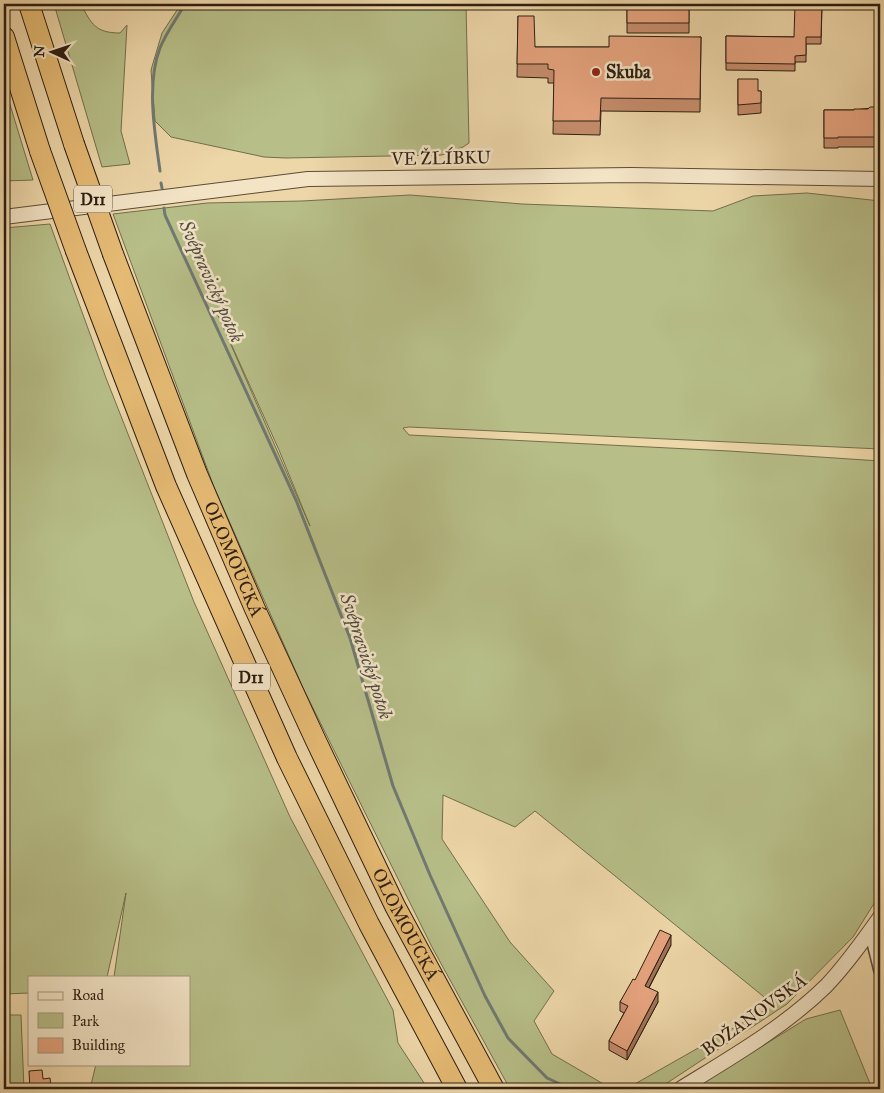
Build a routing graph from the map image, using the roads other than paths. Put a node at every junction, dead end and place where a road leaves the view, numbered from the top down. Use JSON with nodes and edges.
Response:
{"nodes":[{"id":1,"x":29,"y":4,"type":"edge"},
{"id":2,"x":4,"y":37,"type":"edge"},
{"id":3,"x":880,"y":179,"type":"edge"},
{"id":4,"x":4,"y":217,"type":"edge"},
{"id":5,"x":880,"y":917,"type":"edge"},
{"id":6,"x":870,"y":931,"type":"junction"},
{"id":7,"x":880,"y":971,"type":"edge"},
{"id":8,"x":457,"y":1089,"type":"edge"},
{"id":9,"x":494,"y":1089,"type":"edge"},
{"id":10,"x":680,"y":1089,"type":"edge"}],
"edges":[{"from":1,"to":9,"type":"highway","name":"OLOMOUCKÁ","number":"D11","bridge":true},
{"from":2,"to":8,"type":"highway","name":"OLOMOUCKÁ","number":"D11","bridge":true},
{"from":3,"to":4,"type":"street","name":"VE ŽLÍBKU"},
{"from":5,"to":6,"type":"street","name":"BOŽANOVSKÁ"},
{"from":6,"to":7,"type":"street"},
{"from":6,"to":10,"type":"street","name":"BOŽANOVSKÁ"}]}
